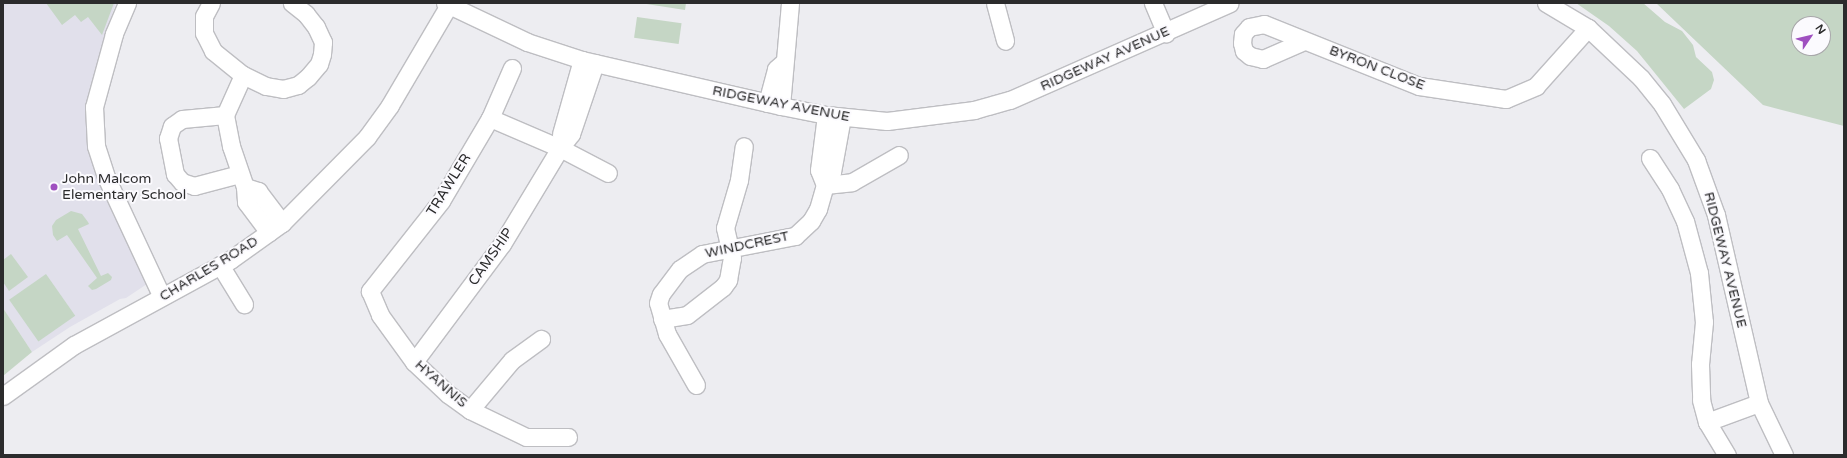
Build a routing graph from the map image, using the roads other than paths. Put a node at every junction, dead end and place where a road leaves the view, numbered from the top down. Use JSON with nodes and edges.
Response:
{"nodes":[{"id":1,"x":127,"y":3,"type":"edge"},
{"id":2,"x":211,"y":3,"type":"edge"},
{"id":3,"x":292,"y":3,"type":"edge"},
{"id":4,"x":790,"y":3,"type":"edge"},
{"id":5,"x":995,"y":3,"type":"edge"},
{"id":6,"x":1153,"y":3,"type":"edge"},
{"id":7,"x":1230,"y":3,"type":"edge"},
{"id":8,"x":1546,"y":3,"type":"edge"},
{"id":9,"x":447,"y":4,"type":"edge"},
{"id":10,"x":1588,"y":28,"type":"junction"},
{"id":11,"x":1166,"y":33,"type":"junction"},
{"id":12,"x":1005,"y":41,"type":"dead end"},
{"id":13,"x":1304,"y":41,"type":"dead end"},
{"id":14,"x":589,"y":62,"type":"junction"},
{"id":15,"x":512,"y":68,"type":"dead end"},
{"id":16,"x":243,"y":75,"type":"junction"},
{"id":17,"x":774,"y":104,"type":"junction"},
{"id":18,"x":225,"y":115,"type":"junction"},
{"id":19,"x":834,"y":116,"type":"junction"},
{"id":20,"x":490,"y":118,"type":"junction"},
{"id":21,"x":744,"y":146,"type":"dead end"},
{"id":22,"x":560,"y":148,"type":"junction"},
{"id":23,"x":899,"y":155,"type":"dead end"},
{"id":24,"x":1650,"y":158,"type":"dead end"},
{"id":25,"x":608,"y":173,"type":"dead end"},
{"id":26,"x":242,"y":180,"type":"junction"},
{"id":27,"x":825,"y":185,"type":"junction"},
{"id":28,"x":275,"y":227,"type":"junction"},
{"id":29,"x":729,"y":249,"type":"junction"},
{"id":30,"x":217,"y":267,"type":"junction"},
{"id":31,"x":158,"y":290,"type":"junction"},
{"id":32,"x":370,"y":291,"type":"joint"},
{"id":33,"x":240,"y":304,"type":"dead end"},
{"id":34,"x":662,"y":319,"type":"junction"},
{"id":35,"x":541,"y":339,"type":"dead end"},
{"id":36,"x":414,"y":362,"type":"junction"},
{"id":37,"x":696,"y":385,"type":"dead end"},
{"id":38,"x":3,"y":396,"type":"edge"},
{"id":39,"x":1759,"y":403,"type":"junction"},
{"id":40,"x":470,"y":410,"type":"junction"},
{"id":41,"x":1707,"y":422,"type":"junction"},
{"id":42,"x":568,"y":437,"type":"dead end"},
{"id":43,"x":1727,"y":455,"type":"edge"},
{"id":44,"x":1784,"y":455,"type":"edge"}],
"edges":[{"from":1,"to":31,"type":"street"},
{"from":2,"to":16,"type":"street"},
{"from":3,"to":16,"type":"street"},
{"from":4,"to":17,"type":"street"},
{"from":5,"to":12,"type":"street"},
{"from":6,"to":11,"type":"street"},
{"from":7,"to":11,"type":"street","name":"RIDGEWAY AVENUE"},
{"from":8,"to":10,"type":"street","name":"RIDGEWAY AVENUE"},
{"from":9,"to":14,"type":"street","name":"RIDGEWAY AVENUE"},
{"from":9,"to":28,"type":"street","name":"CHARLES ROAD"},
{"from":10,"to":13,"type":"street","name":"BYRON CLOSE"},
{"from":10,"to":39,"type":"street","name":"RIDGEWAY AVENUE"},
{"from":11,"to":19,"type":"street","name":"RIDGEWAY AVENUE"},
{"from":14,"to":17,"type":"street","name":"RIDGEWAY AVENUE"},
{"from":14,"to":22,"type":"street","name":"CAMSHIP"},
{"from":15,"to":20,"type":"street","name":"TRAWLER"},
{"from":16,"to":18,"type":"street"},
{"from":17,"to":19,"type":"street","name":"RIDGEWAY AVENUE"},
{"from":18,"to":26,"type":"street"},
{"from":18,"to":26,"type":"street"},
{"from":19,"to":27,"type":"street","name":"WINDCREST"},
{"from":20,"to":22,"type":"street"},
{"from":20,"to":32,"type":"street","name":"TRAWLER"},
{"from":21,"to":29,"type":"street"},
{"from":22,"to":25,"type":"street"},
{"from":22,"to":36,"type":"street","name":"CAMSHIP"},
{"from":23,"to":27,"type":"street"},
{"from":24,"to":41,"type":"street"},
{"from":26,"to":28,"type":"street"},
{"from":27,"to":29,"type":"street","name":"WINDCREST"},
{"from":28,"to":30,"type":"street","name":"CHARLES ROAD"},
{"from":29,"to":34,"type":"street"},
{"from":29,"to":34,"type":"street","name":"WINDCREST"},
{"from":30,"to":31,"type":"street","name":"CHARLES ROAD"},
{"from":30,"to":33,"type":"street"},
{"from":31,"to":38,"type":"street","name":"CHARLES ROAD"},
{"from":32,"to":36,"type":"street","name":"HYANNIS"},
{"from":34,"to":37,"type":"street","name":"WINDCREST"},
{"from":35,"to":40,"type":"street"},
{"from":36,"to":40,"type":"street","name":"HYANNIS"},
{"from":39,"to":41,"type":"street"},
{"from":39,"to":44,"type":"street","name":"RIDGEWAY AVENUE"},
{"from":40,"to":42,"type":"street","name":"HYANNIS"},
{"from":41,"to":43,"type":"street"}]}
